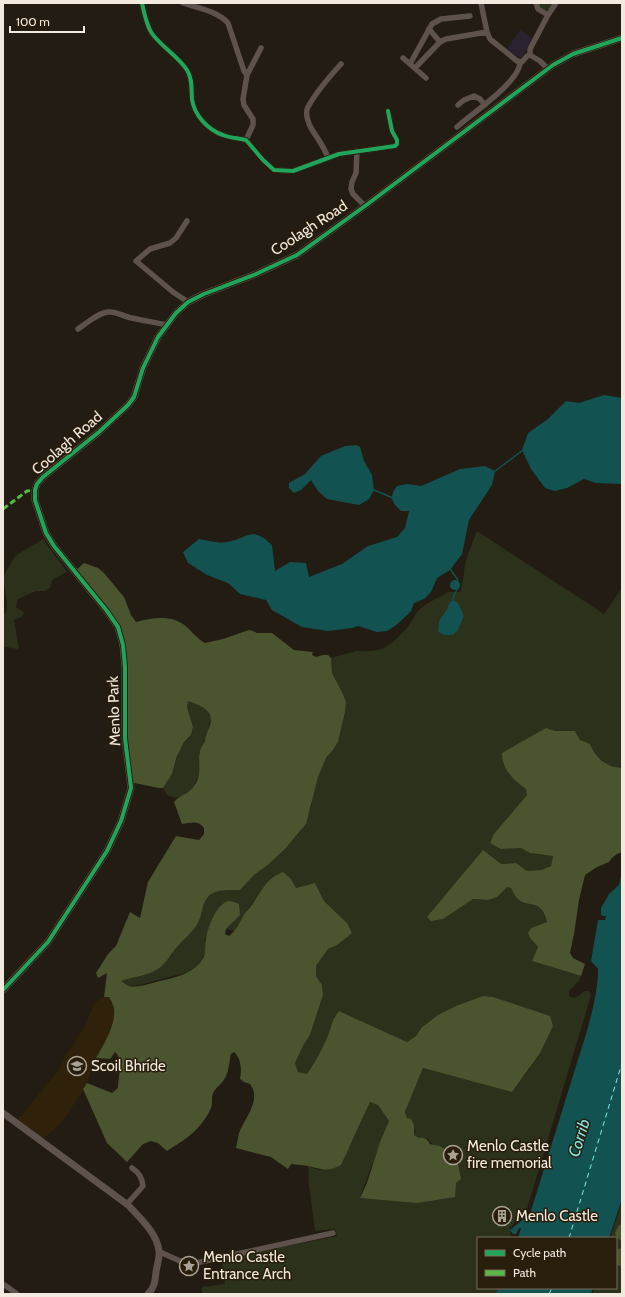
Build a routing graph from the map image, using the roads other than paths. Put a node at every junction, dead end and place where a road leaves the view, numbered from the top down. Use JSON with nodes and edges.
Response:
{"nodes":[{"id":1,"x":142,"y":3,"type":"edge"},
{"id":2,"x":183,"y":3,"type":"edge"},
{"id":3,"x":480,"y":3,"type":"edge"},
{"id":4,"x":536,"y":3,"type":"edge"},
{"id":5,"x":556,"y":3,"type":"edge"},
{"id":6,"x":548,"y":15,"type":"junction"},
{"id":7,"x":470,"y":16,"type":"dead end"},
{"id":8,"x":429,"y":29,"type":"junction"},
{"id":9,"x":487,"y":32,"type":"junction"},
{"id":10,"x":622,"y":38,"type":"edge"},
{"id":11,"x":440,"y":42,"type":"junction"},
{"id":12,"x":261,"y":48,"type":"dead end"},
{"id":13,"x":530,"y":55,"type":"junction"},
{"id":14,"x":403,"y":58,"type":"dead end"},
{"id":15,"x":520,"y":62,"type":"junction"},
{"id":16,"x":341,"y":64,"type":"dead end"},
{"id":17,"x":413,"y":66,"type":"junction"},
{"id":18,"x":548,"y":69,"type":"junction"},
{"id":19,"x":247,"y":75,"type":"junction"},
{"id":20,"x":426,"y":78,"type":"dead end"},
{"id":21,"x":458,"y":104,"type":"dead end"},
{"id":22,"x":485,"y":105,"type":"junction"},
{"id":23,"x":388,"y":111,"type":"dead end"},
{"id":24,"x":457,"y":127,"type":"dead end"},
{"id":25,"x":246,"y":140,"type":"junction"},
{"id":26,"x":357,"y":151,"type":"junction"},
{"id":27,"x":328,"y":158,"type":"junction"},
{"id":28,"x":365,"y":206,"type":"junction"},
{"id":29,"x":187,"y":221,"type":"dead end"},
{"id":30,"x":188,"y":302,"type":"junction"},
{"id":31,"x":166,"y":325,"type":"junction"},
{"id":32,"x":78,"y":329,"type":"dead end"},
{"id":33,"x":35,"y":490,"type":"joint"},
{"id":34,"x":3,"y":990,"type":"edge"},
{"id":35,"x":3,"y":1112,"type":"edge"},
{"id":36,"x":132,"y":1168,"type":"dead end"},
{"id":37,"x":127,"y":1204,"type":"junction"},
{"id":38,"x":334,"y":1233,"type":"dead end"},
{"id":39,"x":160,"y":1252,"type":"junction"},
{"id":40,"x":3,"y":1284,"type":"edge"},
{"id":41,"x":152,"y":1293,"type":"edge"},
{"id":42,"x":17,"y":1294,"type":"edge"}],
"edges":[{"from":1,"to":25,"type":"street"},
{"from":2,"to":19,"type":"street"},
{"from":3,"to":9,"type":"street"},
{"from":4,"to":6,"type":"street"},
{"from":5,"to":6,"type":"street"},
{"from":6,"to":13,"type":"street"},
{"from":7,"to":8,"type":"street"},
{"from":8,"to":11,"type":"street"},
{"from":8,"to":17,"type":"street"},
{"from":9,"to":11,"type":"street"},
{"from":9,"to":15,"type":"street"},
{"from":10,"to":18,"type":"street","name":"Coolagh Road"},
{"from":11,"to":17,"type":"street"},
{"from":12,"to":19,"type":"street"},
{"from":13,"to":15,"type":"street"},
{"from":13,"to":18,"type":"street"},
{"from":14,"to":17,"type":"street"},
{"from":15,"to":22,"type":"street"},
{"from":16,"to":27,"type":"street"},
{"from":17,"to":20,"type":"street"},
{"from":18,"to":28,"type":"street","name":"Coolagh Road"},
{"from":19,"to":25,"type":"street"},
{"from":21,"to":22,"type":"street"},
{"from":22,"to":24,"type":"street"},
{"from":23,"to":26,"type":"street"},
{"from":25,"to":27,"type":"street"},
{"from":26,"to":27,"type":"street"},
{"from":26,"to":28,"type":"street"},
{"from":28,"to":30,"type":"street","name":"Coolagh Road"},
{"from":29,"to":30,"type":"street"},
{"from":30,"to":31,"type":"street","name":"Coolagh Road"},
{"from":31,"to":32,"type":"street"},
{"from":31,"to":33,"type":"street","name":"Coolagh Road"},
{"from":33,"to":34,"type":"street","name":"Menlo Park"},
{"from":35,"to":37,"type":"street"},
{"from":36,"to":37,"type":"street"},
{"from":37,"to":39,"type":"street"},
{"from":38,"to":39,"type":"street"},
{"from":39,"to":41,"type":"street"},
{"from":40,"to":42,"type":"street"}]}
